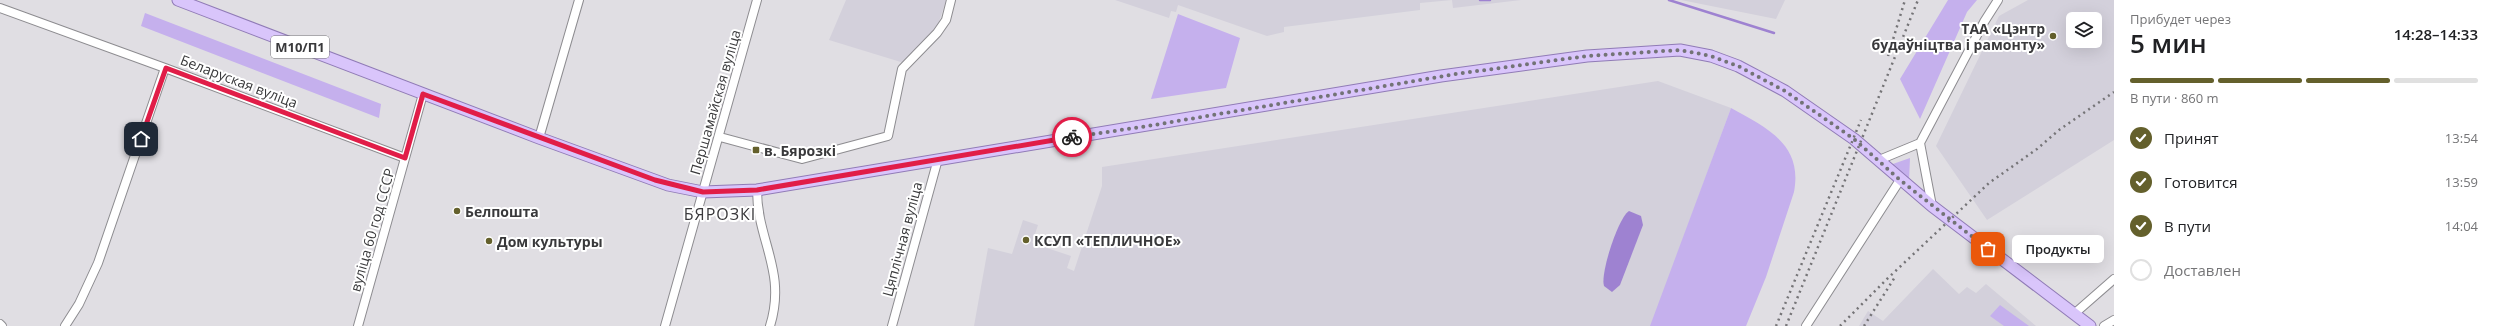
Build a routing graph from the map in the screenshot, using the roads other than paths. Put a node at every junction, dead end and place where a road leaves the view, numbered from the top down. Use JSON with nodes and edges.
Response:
{"nodes":[{"id":1,"x":178,"y":0,"type":"edge"},
{"id":2,"x":579,"y":0,"type":"edge"},
{"id":3,"x":757,"y":0,"type":"edge"},
{"id":4,"x":951,"y":0,"type":"edge"},
{"id":5,"x":1998,"y":0,"type":"edge"},
{"id":6,"x":0,"y":8,"type":"edge"},
{"id":7,"x":166,"y":68,"type":"junction"},
{"id":8,"x":423,"y":94,"type":"junction"},
{"id":9,"x":720,"y":137,"type":"junction"},
{"id":10,"x":539,"y":138,"type":"junction"},
{"id":11,"x":1920,"y":144,"type":"junction"},
{"id":12,"x":405,"y":158,"type":"junction"},
{"id":13,"x":938,"y":159,"type":"junction"},
{"id":14,"x":1879,"y":160,"type":"junction"},
{"id":15,"x":1900,"y":180,"type":"junction"},
{"id":16,"x":757,"y":190,"type":"junction"},
{"id":17,"x":703,"y":192,"type":"junction"},
{"id":18,"x":1932,"y":206,"type":"junction"},
{"id":19,"x":2114,"y":279,"type":"edge"},
{"id":20,"x":2074,"y":314,"type":"junction"},
{"id":21,"x":2114,"y":320,"type":"edge"},
{"id":22,"x":65,"y":326,"type":"edge"},
{"id":23,"x":358,"y":326,"type":"edge"},
{"id":24,"x":665,"y":326,"type":"edge"},
{"id":25,"x":770,"y":326,"type":"edge"},
{"id":26,"x":892,"y":326,"type":"edge"},
{"id":27,"x":1806,"y":326,"type":"edge"},
{"id":28,"x":2090,"y":326,"type":"edge"},
{"id":29,"x":2104,"y":326,"type":"edge"}],
"edges":[{"from":1,"to":8,"type":"main road","number":"М10/П1"},
{"from":2,"to":10,"type":"street"},
{"from":3,"to":9,"type":"street","name":"Першамайская вуліца"},
{"from":4,"to":9,"type":"street"},
{"from":5,"to":11,"type":"street"},
{"from":6,"to":7,"type":"street"},
{"from":7,"to":12,"type":"street","name":"Беларуская вуліца"},
{"from":7,"to":22,"type":"street","name":"Беларуская вуліца"},
{"from":8,"to":10,"type":"main road","number":"М10/П1"},
{"from":8,"to":12,"type":"street","name":"вуліца 60 год СССР"},
{"from":9,"to":17,"type":"street","name":"Першамайская вуліца"},
{"from":10,"to":17,"type":"main road","number":"М10/П1"},
{"from":11,"to":14,"type":"street"},
{"from":11,"to":18,"type":"street"},
{"from":12,"to":23,"type":"street","name":"вуліца 60 год СССР"},
{"from":13,"to":14,"type":"main road","number":"М10/П1"},
{"from":13,"to":16,"type":"main road","number":"М10/П1"},
{"from":13,"to":26,"type":"street","name":"Цяплічная вуліца"},
{"from":14,"to":15,"type":"main road","number":"М10/П1"},
{"from":15,"to":18,"type":"main road","number":"М10/П1"},
{"from":15,"to":27,"type":"street"},
{"from":16,"to":17,"type":"main road","number":"М10/П1"},
{"from":16,"to":25,"type":"street"},
{"from":17,"to":24,"type":"street","name":"Першамайская вуліца"},
{"from":18,"to":20,"type":"main road","number":"М10/П1"},
{"from":19,"to":20,"type":"street"},
{"from":20,"to":28,"type":"main road","number":"М10/П1"},
{"from":21,"to":29,"type":"street"}]}
